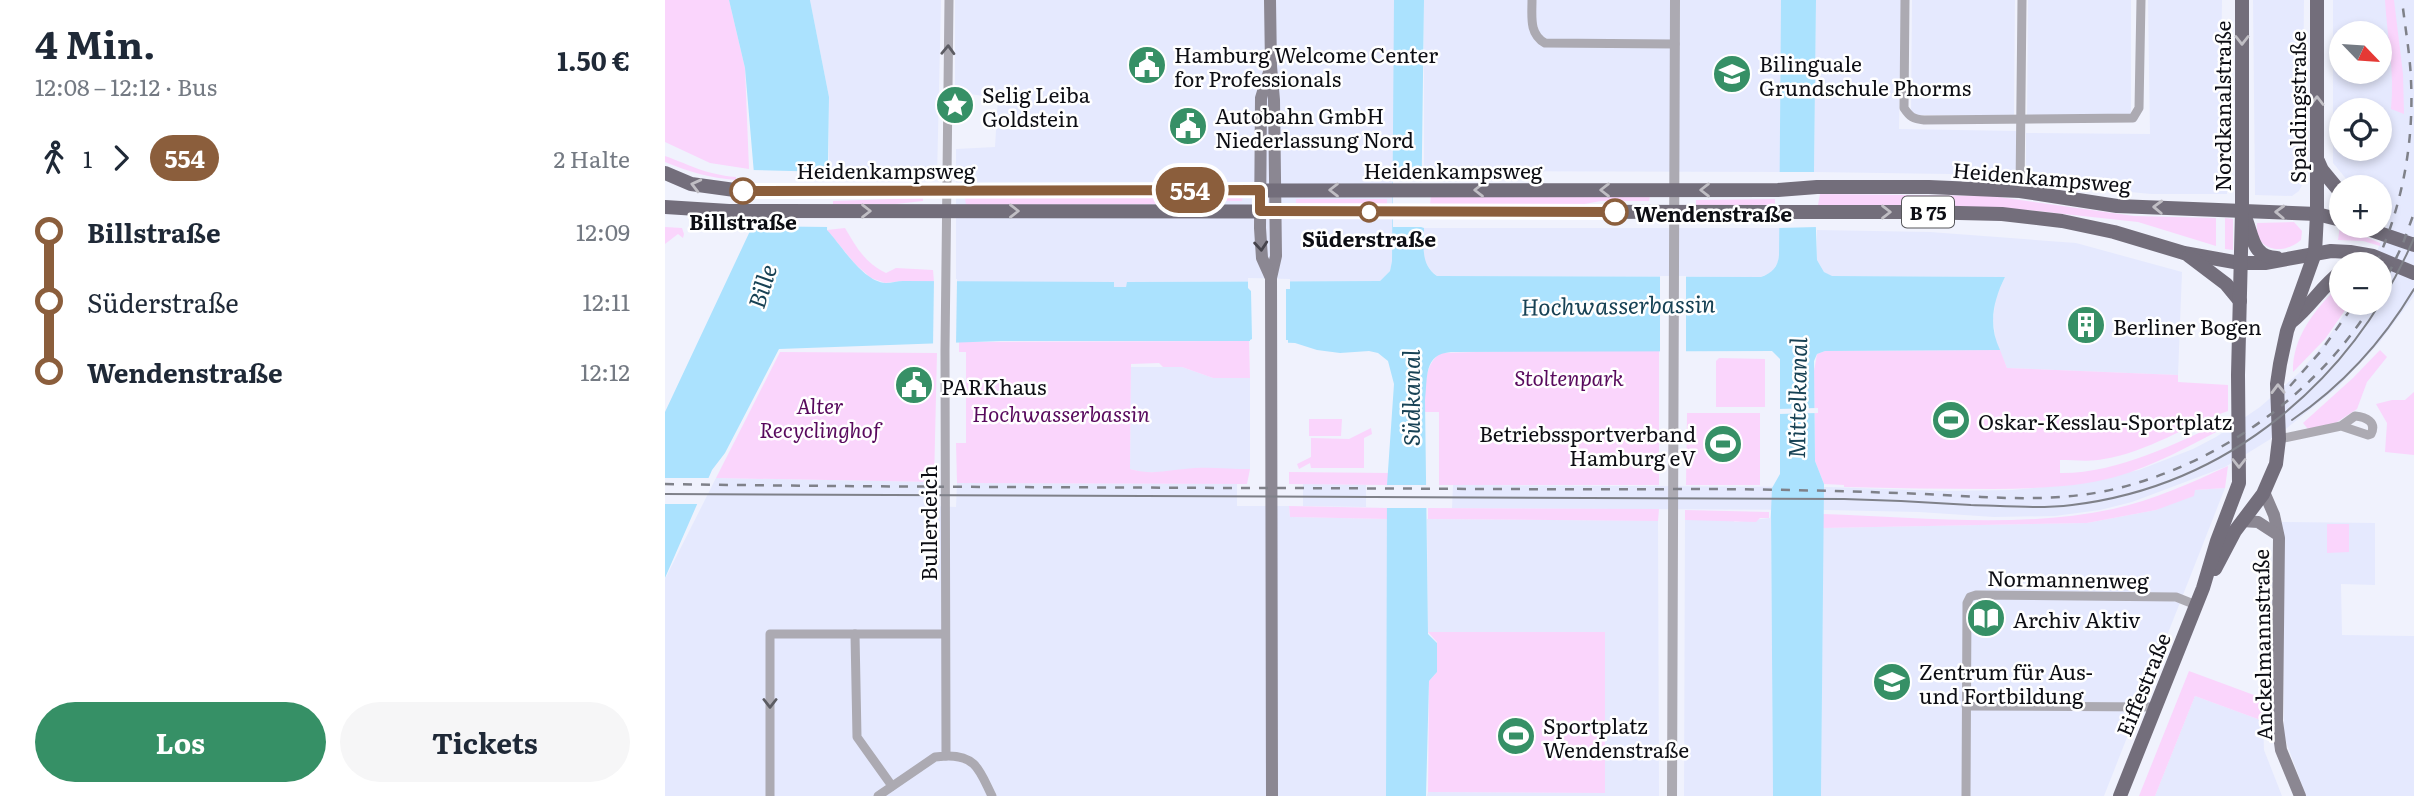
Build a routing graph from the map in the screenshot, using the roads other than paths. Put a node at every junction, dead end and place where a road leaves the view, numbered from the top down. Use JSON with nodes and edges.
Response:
{"nodes":[{"id":1,"x":949,"y":0,"type":"edge"},
{"id":2,"x":1270,"y":0,"type":"edge"},
{"id":3,"x":1532,"y":0,"type":"edge"},
{"id":4,"x":1675,"y":0,"type":"edge"},
{"id":5,"x":1905,"y":0,"type":"edge"},
{"id":6,"x":2022,"y":0,"type":"edge"},
{"id":7,"x":2141,"y":0,"type":"edge"},
{"id":8,"x":2242,"y":0,"type":"edge"},
{"id":9,"x":2317,"y":0,"type":"edge"},
{"id":10,"x":1675,"y":44,"type":"junction"},
{"id":11,"x":2021,"y":120,"type":"junction"},
{"id":12,"x":2316,"y":155,"type":"junction"},
{"id":13,"x":665,"y":173,"type":"edge"},
{"id":14,"x":2329,"y":178,"type":"edge"},
{"id":15,"x":946,"y":190,"type":"junction"},
{"id":16,"x":1267,"y":190,"type":"junction"},
{"id":17,"x":1674,"y":190,"type":"junction"},
{"id":18,"x":2020,"y":191,"type":"junction"},
{"id":19,"x":668,"y":209,"type":"edge"},
{"id":20,"x":946,"y":211,"type":"junction"},
{"id":21,"x":1260,"y":211,"type":"junction"},
{"id":22,"x":2242,"y":211,"type":"junction"},
{"id":23,"x":1275,"y":212,"type":"junction"},
{"id":24,"x":1673,"y":212,"type":"junction"},
{"id":25,"x":2317,"y":214,"type":"junction"},
{"id":26,"x":2329,"y":217,"type":"edge"},
{"id":27,"x":2392,"y":235,"type":"edge"},
{"id":28,"x":2414,"y":245,"type":"edge"},
{"id":29,"x":2184,"y":253,"type":"junction"},
{"id":30,"x":2315,"y":253,"type":"junction"},
{"id":31,"x":2329,"y":253,"type":"edge"},
{"id":32,"x":2283,"y":259,"type":"junction"},
{"id":33,"x":2241,"y":263,"type":"junction"},
{"id":34,"x":2392,"y":264,"type":"edge"},
{"id":35,"x":2414,"y":273,"type":"edge"},
{"id":36,"x":1272,"y":278,"type":"junction"},
{"id":37,"x":2329,"y":284,"type":"edge"},
{"id":38,"x":2240,"y":301,"type":"junction"},
{"id":39,"x":2290,"y":322,"type":"junction"},
{"id":40,"x":2341,"y":426,"type":"dead end"},
{"id":41,"x":2279,"y":439,"type":"junction"},
{"id":42,"x":2264,"y":492,"type":"junction"},
{"id":43,"x":2242,"y":521,"type":"junction"},
{"id":44,"x":2278,"y":535,"type":"junction"},
{"id":45,"x":2203,"y":588,"type":"junction"},
{"id":46,"x":2196,"y":605,"type":"junction"},
{"id":47,"x":855,"y":634,"type":"junction"},
{"id":48,"x":944,"y":634,"type":"junction"},
{"id":49,"x":1966,"y":706,"type":"junction"},
{"id":50,"x":2155,"y":707,"type":"junction"},
{"id":51,"x":946,"y":756,"type":"junction"},
{"id":52,"x":892,"y":786,"type":"junction"},
{"id":53,"x":770,"y":796,"type":"edge"},
{"id":54,"x":878,"y":796,"type":"edge"},
{"id":55,"x":992,"y":796,"type":"edge"},
{"id":56,"x":1272,"y":796,"type":"edge"},
{"id":57,"x":1672,"y":796,"type":"edge"},
{"id":58,"x":1966,"y":796,"type":"edge"},
{"id":59,"x":2120,"y":796,"type":"edge"},
{"id":60,"x":2300,"y":796,"type":"edge"}],
"edges":[{"from":15,"to":1,"type":"street","name":"Bullerdeich","one_way":true},
{"from":2,"to":16,"type":"main road"},
{"from":3,"to":10,"type":"street"},
{"from":4,"to":10,"type":"street"},
{"from":5,"to":11,"type":"street"},
{"from":6,"to":11,"type":"street"},
{"from":7,"to":11,"type":"street"},
{"from":8,"to":22,"type":"main road","name":"Nordkanalstraße","one_way":true},
{"from":12,"to":9,"type":"main road","name":"Spaldingstraße","one_way":true},
{"from":10,"to":17,"type":"street"},
{"from":11,"to":18,"type":"street"},
{"from":12,"to":14,"type":"main road"},
{"from":12,"to":25,"type":"main road","name":"Spaldingstraße"},
{"from":15,"to":13,"type":"main road","name":"Heidenkampsweg","number":"B 75","one_way":true},
{"from":15,"to":16,"type":"main road","name":"Heidenkampsweg","number":"B 75"},
{"from":15,"to":20,"type":"street","name":"Bullerdeich"},
{"from":17,"to":16,"type":"main road","name":"Heidenkampsweg","number":"B 75","one_way":true},
{"from":16,"to":21,"type":"main road"},
{"from":16,"to":23,"type":"main road"},
{"from":18,"to":17,"type":"main road","name":"Heidenkampsweg","number":"B 75","one_way":true},
{"from":17,"to":24,"type":"street"},
{"from":22,"to":18,"type":"main road","name":"Heidenkampsweg","number":"B 75","one_way":true},
{"from":19,"to":20,"type":"main road","name":"Heidenkampsweg","number":"B 75","one_way":true},
{"from":20,"to":21,"type":"main road","name":"Heidenkampsweg","number":"B 75","one_way":true},
{"from":20,"to":48,"type":"street","name":"Bullerdeich"},
{"from":21,"to":23,"type":"main road","name":"Heidenkampsweg","number":"B 75"},
{"from":21,"to":36,"type":"main road","one_way":true},
{"from":25,"to":22,"type":"main road","number":"B 75","one_way":true},
{"from":22,"to":32,"type":"main road"},
{"from":22,"to":33,"type":"main road","name":"Nordkanalstraße"},
{"from":23,"to":24,"type":"main road","name":"Heidenkampsweg","number":"B 75"},
{"from":23,"to":36,"type":"main road"},
{"from":24,"to":29,"type":"main road","name":"Heidenkampsweg","number":"B 75","one_way":true},
{"from":24,"to":57,"type":"street"},
{"from":25,"to":26,"type":"main road","number":"B 75"},
{"from":25,"to":30,"type":"main road","name":"Spaldingstraße"},
{"from":27,"to":28,"type":"main road"},
{"from":29,"to":33,"type":"main road","name":"Heidenkampsweg","number":"B 75"},
{"from":29,"to":38,"type":"main road"},
{"from":30,"to":31,"type":"main road","number":"B 75"},
{"from":30,"to":32,"type":"main road","number":"B 75"},
{"from":30,"to":39,"type":"main road","name":"Spaldingstraße"},
{"from":32,"to":33,"type":"main road","number":"B 75"},
{"from":33,"to":38,"type":"main road","name":"Nordkanalstraße"},
{"from":34,"to":35,"type":"main road","number":"B 75"},
{"from":36,"to":56,"type":"main road"},
{"from":37,"to":39,"type":"main road"},
{"from":38,"to":45,"type":"main road","name":"Eiffestraße","one_way":true},
{"from":41,"to":39,"type":"main road","name":"Eiffestraße","one_way":true},
{"from":40,"to":41,"type":"street"},
{"from":41,"to":42,"type":"main road","name":"Eiffestraße"},
{"from":42,"to":43,"type":"main road","name":"Eiffestraße"},
{"from":42,"to":44,"type":"main road","name":"Anckelmannstraße"},
{"from":43,"to":44,"type":"main road"},
{"from":43,"to":45,"type":"main road","name":"Eiffestraße"},
{"from":44,"to":60,"type":"main road","name":"Anckelmannstraße"},
{"from":45,"to":46,"type":"main road","name":"Eiffestraße"},
{"from":46,"to":49,"type":"street","name":"Normannenweg"},
{"from":46,"to":50,"type":"main road","name":"Eiffestraße"},
{"from":47,"to":48,"type":"street"},
{"from":47,"to":52,"type":"street"},
{"from":47,"to":53,"type":"street","one_way":true},
{"from":48,"to":51,"type":"street","name":"Bullerdeich"},
{"from":49,"to":50,"type":"street"},
{"from":49,"to":58,"type":"street","name":"Normannenweg"},
{"from":50,"to":59,"type":"main road","name":"Eiffestraße"},
{"from":51,"to":52,"type":"street"},
{"from":51,"to":55,"type":"street"},
{"from":52,"to":54,"type":"street"}]}
